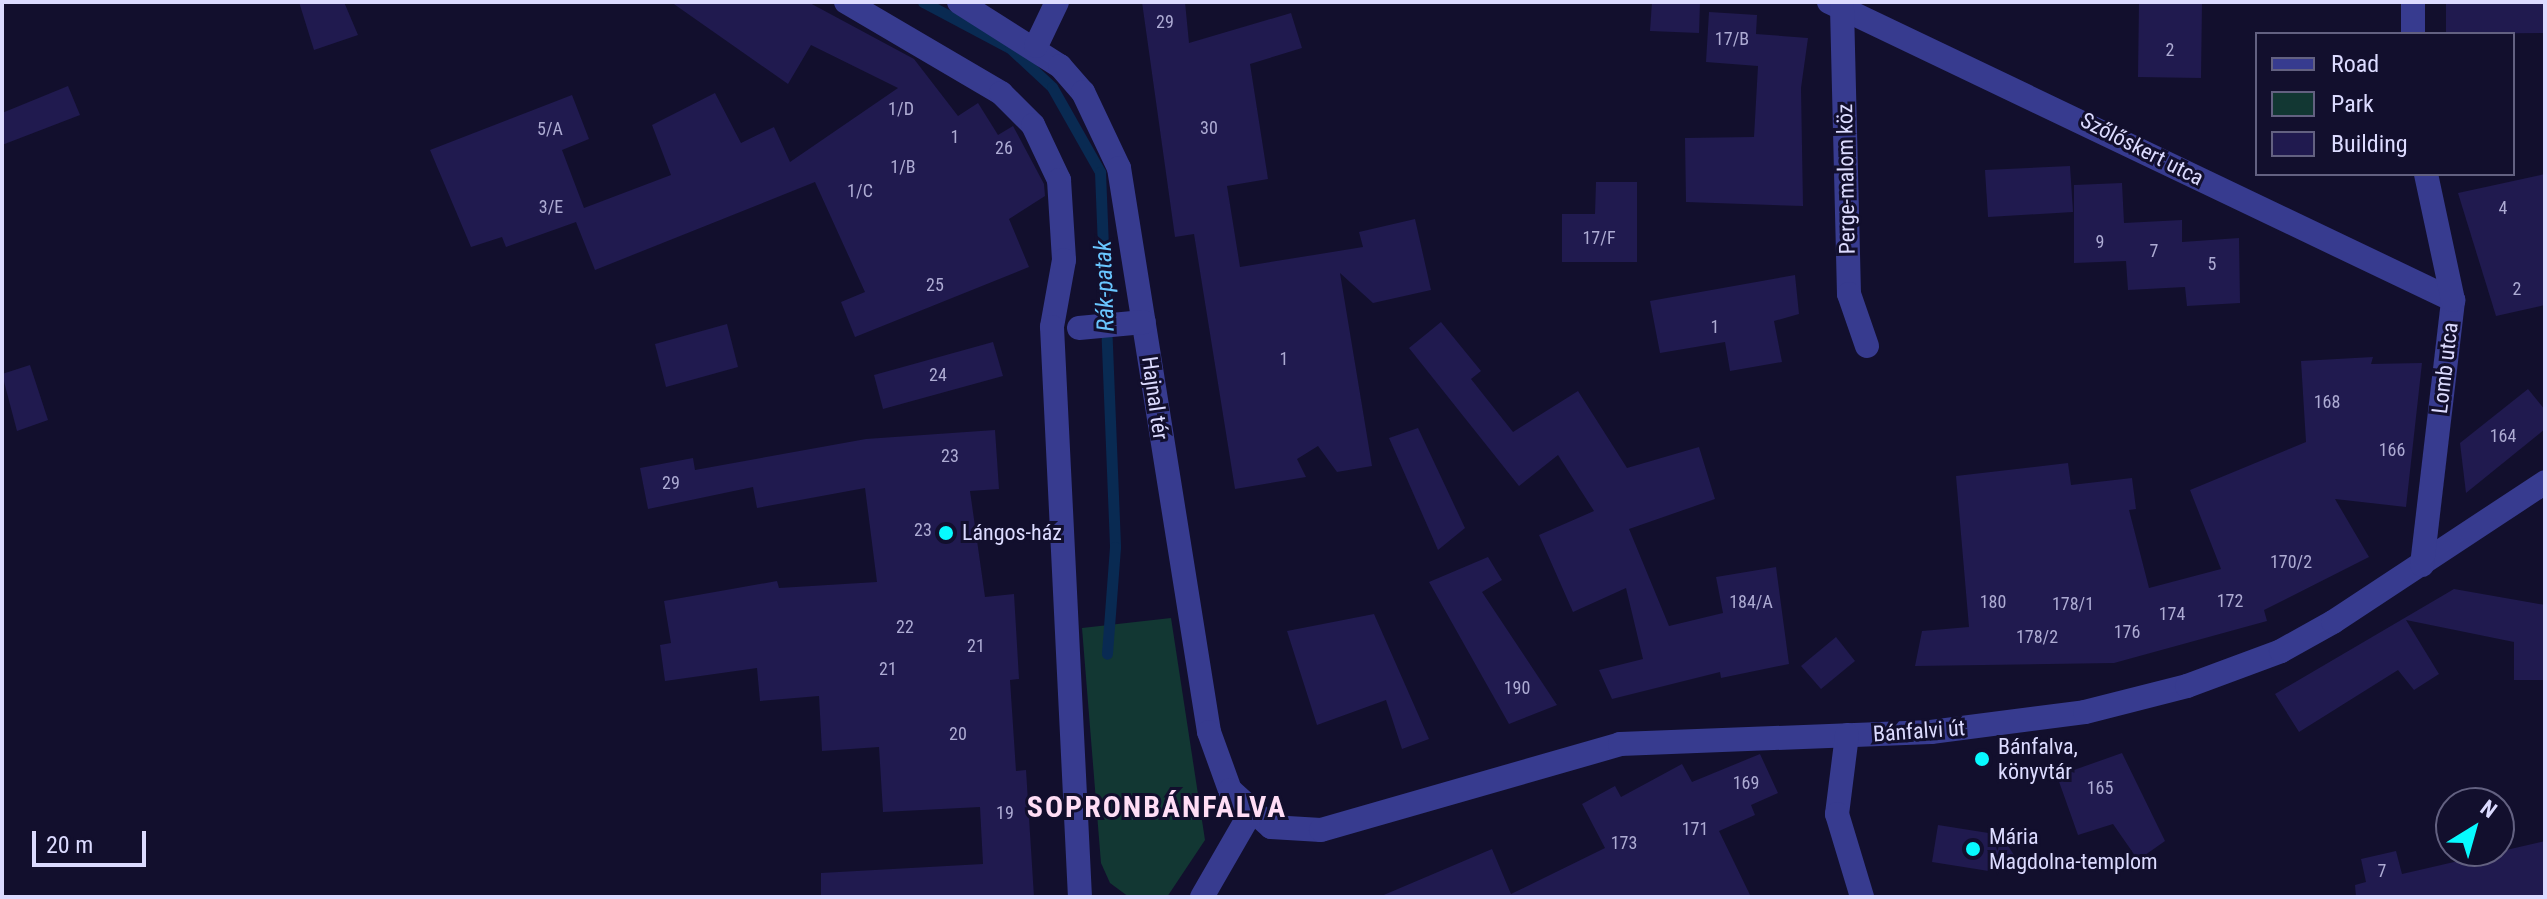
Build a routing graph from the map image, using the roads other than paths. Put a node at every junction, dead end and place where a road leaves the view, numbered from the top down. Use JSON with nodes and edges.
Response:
{"nodes":[{"id":1,"x":846,"y":2,"type":"edge"},
{"id":2,"x":959,"y":2,"type":"edge"},
{"id":3,"x":1057,"y":2,"type":"edge"},
{"id":4,"x":2413,"y":2,"type":"edge"},
{"id":5,"x":1836,"y":5,"type":"edge"},
{"id":6,"x":2413,"y":32,"type":"edge"},
{"id":7,"x":1036,"y":46,"type":"junction"},
{"id":8,"x":2426,"y":176,"type":"edge"},
{"id":9,"x":2453,"y":300,"type":"junction"},
{"id":10,"x":1144,"y":322,"type":"junction"},
{"id":11,"x":1067,"y":328,"type":"junction"},
{"id":12,"x":1867,"y":346,"type":"dead end"},
{"id":13,"x":2545,"y":482,"type":"edge"},
{"id":14,"x":2422,"y":565,"type":"junction"},
{"id":15,"x":1847,"y":735,"type":"junction"},
{"id":16,"x":1250,"y":814,"type":"junction"},
{"id":17,"x":1084,"y":895,"type":"edge"},
{"id":18,"x":1202,"y":895,"type":"edge"},
{"id":19,"x":1862,"y":897,"type":"edge"}],
"edges":[{"from":1,"to":11,"type":"street"},
{"from":2,"to":7,"type":"street","name":"Hajnal tér"},
{"from":3,"to":7,"type":"street"},
{"from":4,"to":6,"type":"street"},
{"from":5,"to":9,"type":"street","name":"Szőlőskert utca"},
{"from":5,"to":12,"type":"street","name":"Perge-malom köz"},
{"from":7,"to":10,"type":"street","name":"Hajnal tér"},
{"from":8,"to":9,"type":"street","name":"Lomb utca"},
{"from":9,"to":14,"type":"street","name":"Lomb utca"},
{"from":10,"to":11,"type":"street"},
{"from":10,"to":16,"type":"street","name":"Hajnal tér"},
{"from":11,"to":17,"type":"street"},
{"from":13,"to":14,"type":"street","name":"Bánfalvi út"},
{"from":14,"to":15,"type":"street","name":"Bánfalvi út"},
{"from":15,"to":16,"type":"street","name":"Bánfalvi út"},
{"from":15,"to":19,"type":"street"},
{"from":16,"to":18,"type":"street"}]}
